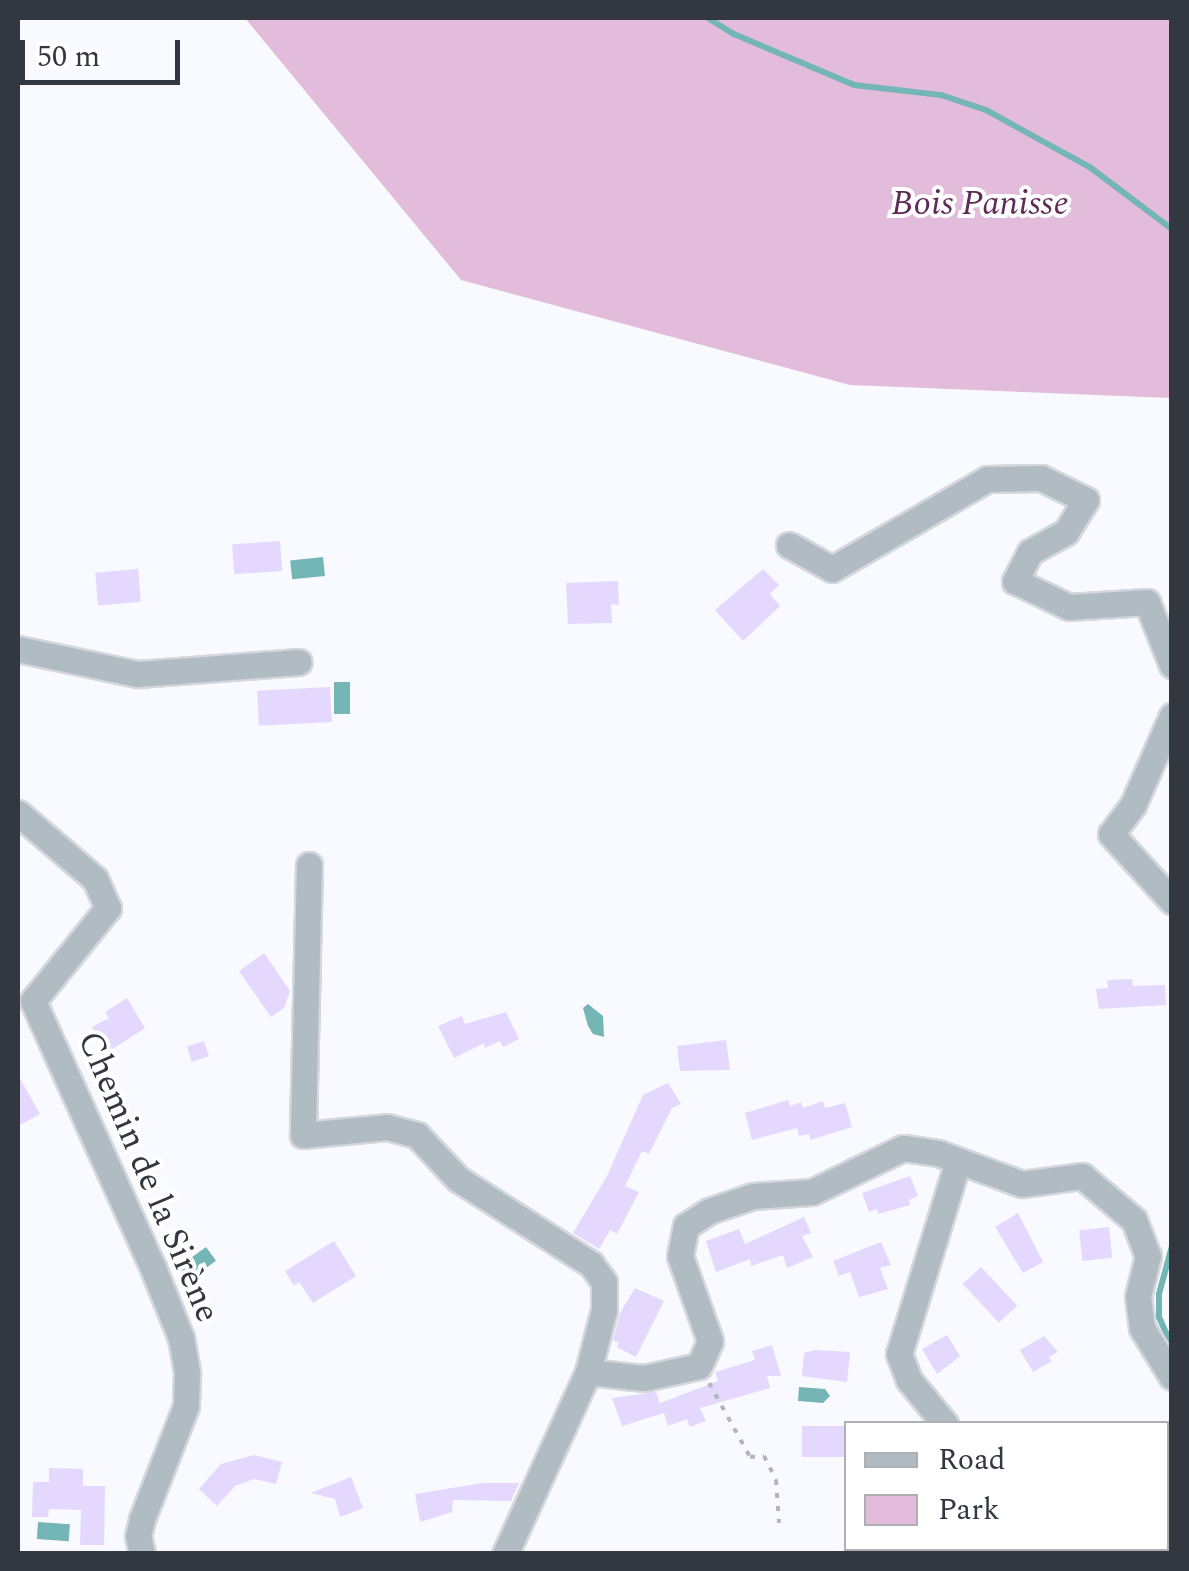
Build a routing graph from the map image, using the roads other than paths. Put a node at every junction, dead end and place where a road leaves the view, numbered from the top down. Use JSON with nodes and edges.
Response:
{"nodes":[{"id":1,"x":789,"y":546,"type":"dead end"},
{"id":2,"x":18,"y":649,"type":"edge"},
{"id":3,"x":300,"y":662,"type":"dead end"},
{"id":4,"x":1172,"y":665,"type":"edge"},
{"id":5,"x":1172,"y":716,"type":"edge"},
{"id":6,"x":18,"y":814,"type":"edge"},
{"id":7,"x":309,"y":865,"type":"dead end"},
{"id":8,"x":1172,"y":901,"type":"edge"},
{"id":9,"x":25,"y":1005,"type":"edge"},
{"id":10,"x":958,"y":1160,"type":"junction"},
{"id":11,"x":588,"y":1372,"type":"junction"},
{"id":12,"x":1172,"y":1378,"type":"edge"},
{"id":13,"x":943,"y":1421,"type":"edge"},
{"id":14,"x":142,"y":1554,"type":"edge"},
{"id":15,"x":505,"y":1554,"type":"edge"}],
"edges":[{"from":1,"to":4,"type":"street"},
{"from":2,"to":3,"type":"street"},
{"from":5,"to":8,"type":"street"},
{"from":6,"to":9,"type":"street","name":"Chemin de la Sirène"},
{"from":7,"to":11,"type":"street"},
{"from":9,"to":14,"type":"street","name":"Chemin de la Sirène"},
{"from":10,"to":11,"type":"street"},
{"from":10,"to":12,"type":"street"},
{"from":10,"to":13,"type":"street"},
{"from":11,"to":15,"type":"street"}]}
